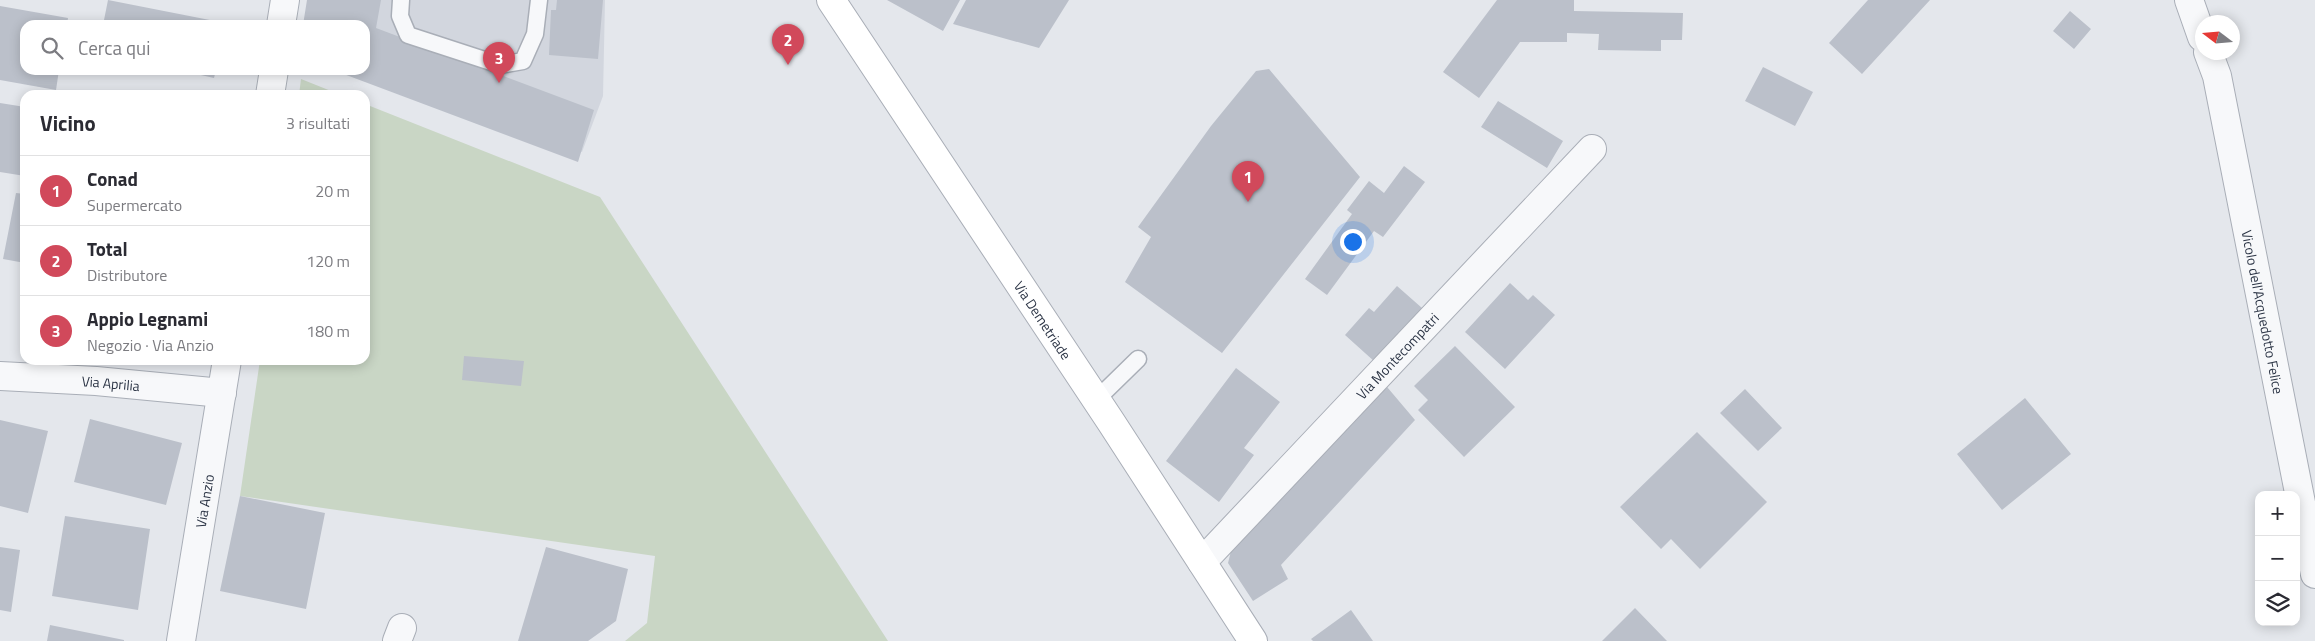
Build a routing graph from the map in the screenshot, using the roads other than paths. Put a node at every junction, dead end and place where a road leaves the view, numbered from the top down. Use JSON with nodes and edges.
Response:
{"nodes":[{"id":1,"x":285,"y":0,"type":"edge"},
{"id":2,"x":401,"y":0,"type":"edge"},
{"id":3,"x":539,"y":0,"type":"edge"},
{"id":4,"x":831,"y":0,"type":"edge"},
{"id":5,"x":2189,"y":0,"type":"edge"},
{"id":6,"x":2195,"y":17,"type":"edge"},
{"id":7,"x":282,"y":20,"type":"edge"},
{"id":8,"x":2211,"y":60,"type":"edge"},
{"id":9,"x":273,"y":75,"type":"edge"},
{"id":10,"x":271,"y":90,"type":"edge"},
{"id":11,"x":1592,"y":149,"type":"dead end"},
{"id":12,"x":1138,"y":359,"type":"dead end"},
{"id":13,"x":227,"y":365,"type":"edge"},
{"id":14,"x":0,"y":376,"type":"edge"},
{"id":15,"x":222,"y":393,"type":"junction"},
{"id":16,"x":1096,"y":400,"type":"junction"},
{"id":17,"x":1202,"y":562,"type":"junction"},
{"id":18,"x":2315,"y":574,"type":"edge"},
{"id":19,"x":181,"y":641,"type":"edge"},
{"id":20,"x":1253,"y":641,"type":"edge"}],
"edges":[{"from":1,"to":7,"type":"street"},
{"from":2,"to":3,"type":"lane"},
{"from":4,"to":16,"type":"street","name":"Via Demetriade"},
{"from":5,"to":6,"type":"street"},
{"from":8,"to":18,"type":"street","name":"Vicolo dell'Acquedotto Felice"},
{"from":9,"to":10,"type":"street"},
{"from":11,"to":17,"type":"street","name":"Via Montecompatri"},
{"from":12,"to":16,"type":"lane"},
{"from":13,"to":15,"type":"street","name":"Via Anzio"},
{"from":14,"to":15,"type":"street","name":"Via Aprilia"},
{"from":15,"to":19,"type":"street","name":"Via Anzio"},
{"from":16,"to":17,"type":"street","name":"Via Demetriade"},
{"from":17,"to":20,"type":"street","name":"Via Demetriade"}]}
